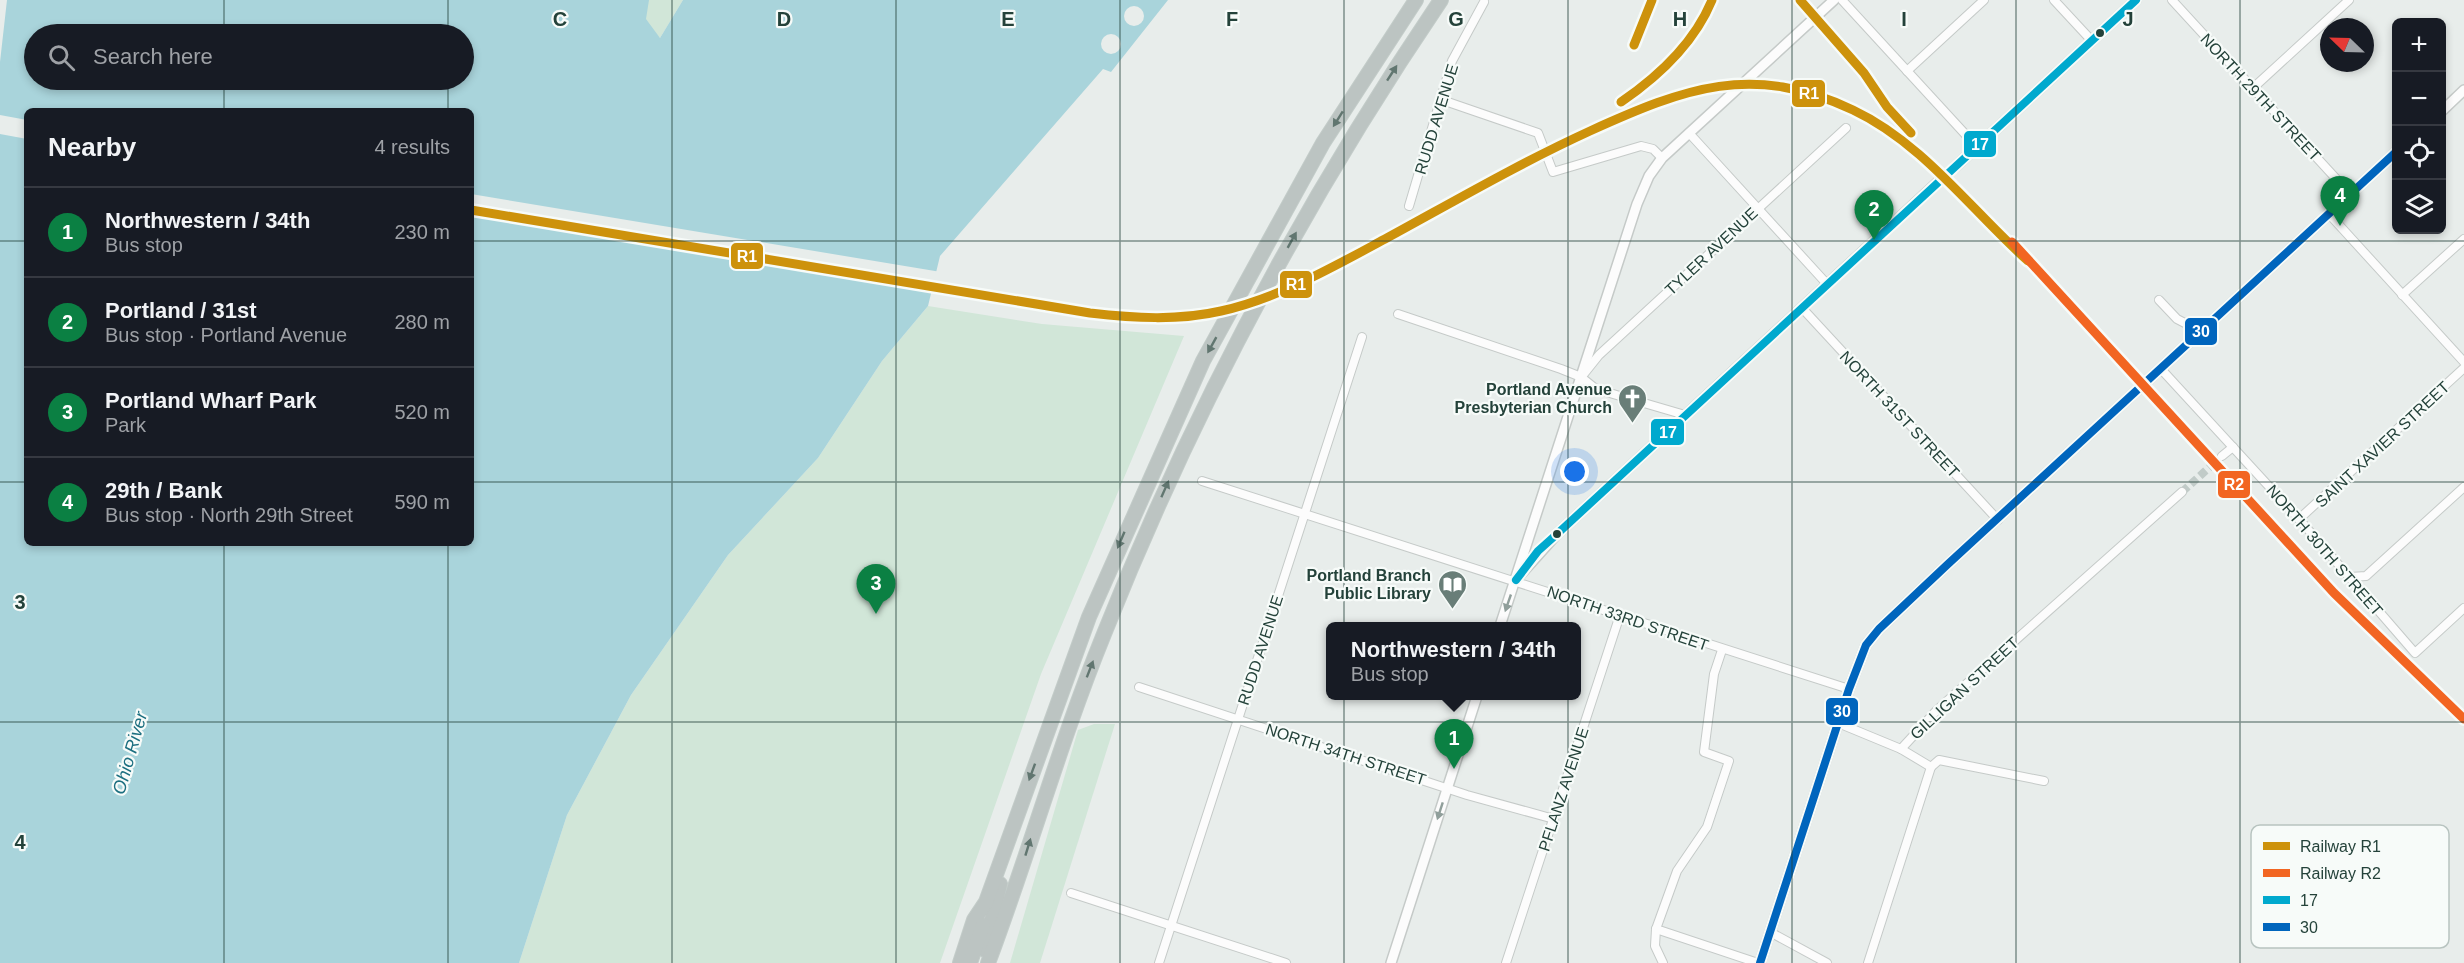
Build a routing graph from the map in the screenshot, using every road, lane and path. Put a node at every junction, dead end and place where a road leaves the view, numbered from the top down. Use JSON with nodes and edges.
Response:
{"nodes":[{"id":1,"x":1416,"y":0,"type":"edge"},
{"id":2,"x":1441,"y":0,"type":"edge"},
{"id":3,"x":1834,"y":0,"type":"edge"},
{"id":4,"x":1842,"y":0,"type":"edge"},
{"id":5,"x":1984,"y":0,"type":"edge"},
{"id":6,"x":2054,"y":0,"type":"edge"},
{"id":7,"x":2136,"y":0,"type":"edge"},
{"id":8,"x":2172,"y":0,"type":"edge"},
{"id":9,"x":2349,"y":0,"type":"edge"},
{"id":10,"x":1485,"y":2,"type":"dead end"},
{"id":11,"x":2091,"y":41,"type":"junction"},
{"id":12,"x":1907,"y":71,"type":"junction"},
{"id":13,"x":2253,"y":88,"type":"junction"},
{"id":14,"x":2464,"y":90,"type":"edge"},
{"id":15,"x":1442,"y":100,"type":"junction"},
{"id":16,"x":2446,"y":107,"type":"edge"},
{"id":17,"x":1846,"y":128,"type":"dead end"},
{"id":18,"x":1689,"y":133,"type":"junction"},
{"id":19,"x":1977,"y":147,"type":"junction"},
{"id":20,"x":2392,"y":157,"type":"edge"},
{"id":21,"x":1662,"y":158,"type":"junction"},
{"id":22,"x":1955,"y":167,"type":"tunnel mouth"},
{"id":23,"x":1938,"y":182,"type":"tunnel mouth"},
{"id":24,"x":2350,"y":195,"type":"junction"},
{"id":25,"x":1409,"y":206,"type":"dead end"},
{"id":26,"x":1757,"y":209,"type":"junction"},
{"id":27,"x":2329,"y":214,"type":"junction"},
{"id":28,"x":2464,"y":239,"type":"edge"},
{"id":29,"x":1827,"y":284,"type":"junction"},
{"id":30,"x":2402,"y":295,"type":"junction"},
{"id":31,"x":2159,"y":300,"type":"dead end"},
{"id":32,"x":1802,"y":308,"type":"junction"},
{"id":33,"x":1398,"y":314,"type":"dead end"},
{"id":34,"x":2202,"y":332,"type":"junction"},
{"id":35,"x":1362,"y":338,"type":"dead end"},
{"id":36,"x":2464,"y":362,"type":"edge"},
{"id":37,"x":2464,"y":368,"type":"edge"},
{"id":38,"x":2161,"y":369,"type":"junction"},
{"id":39,"x":1581,"y":377,"type":"junction"},
{"id":40,"x":1685,"y":415,"type":"junction"},
{"id":41,"x":2233,"y":447,"type":"junction"},
{"id":42,"x":2222,"y":456,"type":"tunnel mouth"},
{"id":43,"x":1202,"y":481,"type":"dead end"},
{"id":44,"x":2464,"y":487,"type":"edge"},
{"id":45,"x":2182,"y":492,"type":"tunnel mouth"},
{"id":46,"x":1304,"y":514,"type":"junction"},
{"id":47,"x":2299,"y":519,"type":"junction"},
{"id":48,"x":1998,"y":520,"type":"junction"},
{"id":49,"x":2350,"y":577,"type":"junction"},
{"id":50,"x":1516,"y":580,"type":"junction"},
{"id":51,"x":2464,"y":608,"type":"edge"},
{"id":52,"x":1620,"y":615,"type":"junction"},
{"id":53,"x":1502,"y":622,"type":"edge"},
{"id":54,"x":1722,"y":650,"type":"junction"},
{"id":55,"x":1139,"y":687,"type":"dead end"},
{"id":56,"x":1849,"y":689,"type":"junction"},
{"id":57,"x":1477,"y":700,"type":"edge"},
{"id":58,"x":1238,"y":719,"type":"junction"},
{"id":59,"x":1838,"y":723,"type":"junction"},
{"id":60,"x":1901,"y":748,"type":"junction"},
{"id":61,"x":1931,"y":766,"type":"junction"},
{"id":62,"x":2044,"y":781,"type":"dead end"},
{"id":63,"x":1447,"y":789,"type":"junction"},
{"id":64,"x":1554,"y":819,"type":"junction"},
{"id":65,"x":1011,"y":829,"type":"junction"},
{"id":66,"x":1071,"y":893,"type":"dead end"},
{"id":67,"x":986,"y":902,"type":"junction"},
{"id":68,"x":1010,"y":903,"type":"junction"},
{"id":69,"x":1171,"y":926,"type":"junction"},
{"id":70,"x":1656,"y":929,"type":"junction"},
{"id":71,"x":1770,"y":932,"type":"junction"},
{"id":72,"x":960,"y":963,"type":"edge"},
{"id":73,"x":970,"y":963,"type":"edge"},
{"id":74,"x":983,"y":963,"type":"edge"},
{"id":75,"x":988,"y":963,"type":"edge"},
{"id":76,"x":999,"y":963,"type":"edge"},
{"id":77,"x":1159,"y":963,"type":"edge"},
{"id":78,"x":1286,"y":963,"type":"edge"},
{"id":79,"x":1391,"y":963,"type":"edge"},
{"id":80,"x":1506,"y":963,"type":"edge"},
{"id":81,"x":1663,"y":963,"type":"edge"},
{"id":82,"x":1759,"y":963,"type":"edge"},
{"id":83,"x":1827,"y":963,"type":"edge"},
{"id":84,"x":1868,"y":963,"type":"edge"}],
"edges":[{"from":1,"to":65,"type":"highway","one_way":true},
{"from":68,"to":2,"type":"highway","one_way":true},
{"from":3,"to":18,"type":"street"},
{"from":4,"to":12,"type":"street"},
{"from":5,"to":12,"type":"street"},
{"from":6,"to":11,"type":"street"},
{"from":7,"to":11,"type":"street"},
{"from":8,"to":13,"type":"street","name":"NORTH 29TH STREET"},
{"from":9,"to":13,"type":"street"},
{"from":10,"to":15,"type":"street","name":"RUDD AVENUE"},
{"from":11,"to":19,"type":"street"},
{"from":12,"to":19,"type":"street"},
{"from":13,"to":24,"type":"street","name":"NORTH 29TH STREET"},
{"from":14,"to":16,"type":"street"},
{"from":15,"to":21,"type":"street"},
{"from":15,"to":25,"type":"street","name":"RUDD AVENUE"},
{"from":17,"to":26,"type":"street","name":"TYLER AVENUE"},
{"from":18,"to":21,"type":"street"},
{"from":18,"to":26,"type":"street"},
{"from":19,"to":22,"type":"street"},
{"from":20,"to":24,"type":"street"},
{"from":21,"to":39,"type":"street"},
{"from":23,"to":29,"type":"street"},
{"from":24,"to":27,"type":"street"},
{"from":26,"to":29,"type":"street"},
{"from":26,"to":39,"type":"street","name":"TYLER AVENUE"},
{"from":27,"to":30,"type":"street"},
{"from":27,"to":34,"type":"street"},
{"from":28,"to":30,"type":"street"},
{"from":29,"to":32,"type":"street"},
{"from":30,"to":36,"type":"street"},
{"from":31,"to":34,"type":"street"},
{"from":32,"to":40,"type":"street"},
{"from":32,"to":48,"type":"street","name":"NORTH 31ST STREET"},
{"from":33,"to":39,"type":"street"},
{"from":34,"to":38,"type":"street"},
{"from":35,"to":46,"type":"street","name":"RUDD AVENUE"},
{"from":37,"to":47,"type":"street","name":"SAINT XAVIER STREET"},
{"from":38,"to":41,"type":"street","name":"NORTH 30TH STREET"},
{"from":38,"to":48,"type":"street"},
{"from":39,"to":40,"type":"street"},
{"from":39,"to":50,"type":"street"},
{"from":40,"to":50,"type":"street"},
{"from":41,"to":42,"type":"street"},
{"from":41,"to":47,"type":"street","name":"NORTH 30TH STREET"},
{"from":43,"to":46,"type":"street","name":"NORTH 33RD STREET"},
{"from":44,"to":49,"type":"street"},
{"from":45,"to":60,"type":"street","name":"GILLIGAN STREET"},
{"from":46,"to":50,"type":"street","name":"NORTH 33RD STREET"},
{"from":46,"to":58,"type":"street","name":"RUDD AVENUE"},
{"from":47,"to":49,"type":"street","name":"NORTH 30TH STREET"},
{"from":48,"to":56,"type":"street"},
{"from":49,"to":51,"type":"street","name":"NORTH 30TH STREET"},
{"from":50,"to":52,"type":"street","name":"NORTH 33RD STREET"},
{"from":50,"to":53,"type":"street","one_way":true},
{"from":52,"to":54,"type":"street","name":"NORTH 33RD STREET"},
{"from":52,"to":64,"type":"street","name":"PFLANZ AVENUE"},
{"from":54,"to":56,"type":"street","name":"NORTH 33RD STREET"},
{"from":54,"to":70,"type":"street"},
{"from":55,"to":58,"type":"street","name":"NORTH 34TH STREET"},
{"from":56,"to":59,"type":"street"},
{"from":57,"to":63,"type":"street"},
{"from":58,"to":63,"type":"street","name":"NORTH 34TH STREET"},
{"from":58,"to":69,"type":"street","name":"RUDD AVENUE"},
{"from":59,"to":60,"type":"street"},
{"from":59,"to":71,"type":"street"},
{"from":60,"to":61,"type":"street","name":"GILLIGAN STREET"},
{"from":61,"to":62,"type":"street"},
{"from":61,"to":84,"type":"street"},
{"from":63,"to":64,"type":"street","name":"NORTH 34TH STREET"},
{"from":63,"to":79,"type":"street","one_way":true},
{"from":64,"to":80,"type":"street","name":"PFLANZ AVENUE"},
{"from":65,"to":67,"type":"highway"},
{"from":65,"to":74,"type":"highway"},
{"from":66,"to":69,"type":"street"},
{"from":67,"to":72,"type":"highway"},
{"from":67,"to":73,"type":"highway"},
{"from":68,"to":75,"type":"highway"},
{"from":68,"to":76,"type":"highway"},
{"from":69,"to":77,"type":"street","name":"RUDD AVENUE"},
{"from":69,"to":78,"type":"street"},
{"from":70,"to":81,"type":"street"},
{"from":70,"to":82,"type":"street"},
{"from":71,"to":82,"type":"street"},
{"from":71,"to":83,"type":"street"}]}
